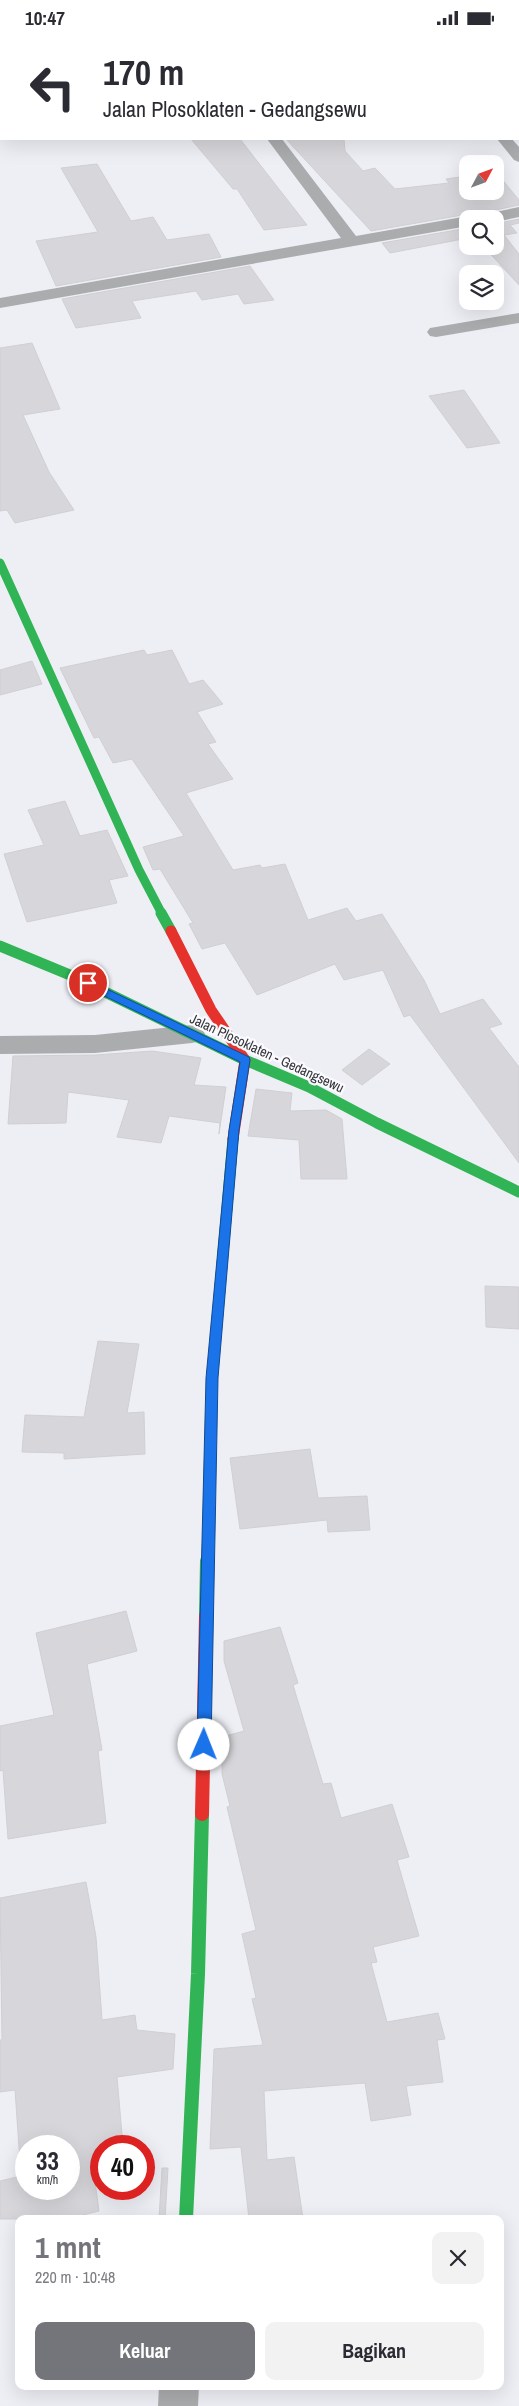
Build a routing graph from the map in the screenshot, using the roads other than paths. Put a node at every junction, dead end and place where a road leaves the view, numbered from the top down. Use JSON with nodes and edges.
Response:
{"nodes":[{"id":1,"x":275,"y":140,"type":"edge"},
{"id":2,"x":505,"y":140,"type":"edge"},
{"id":3,"x":519,"y":157,"type":"edge"},
{"id":4,"x":519,"y":212,"type":"edge"},
{"id":5,"x":504,"y":215,"type":"edge"},
{"id":6,"x":459,"y":223,"type":"edge"},
{"id":7,"x":352,"y":241,"type":"junction"},
{"id":8,"x":0,"y":303,"type":"edge"},
{"id":9,"x":519,"y":318,"type":"edge"},
{"id":10,"x":436,"y":332,"type":"dead end"},
{"id":11,"x":0,"y":563,"type":"edge"},
{"id":12,"x":0,"y":946,"type":"edge"},
{"id":13,"x":192,"y":1034,"type":"junction"},
{"id":14,"x":0,"y":1045,"type":"edge"},
{"id":15,"x":245,"y":1060,"type":"junction"},
{"id":16,"x":519,"y":1192,"type":"edge"},
{"id":17,"x":186,"y":2215,"type":"edge"},
{"id":18,"x":179,"y":2390,"type":"edge"},
{"id":19,"x":178,"y":2406,"type":"edge"}],
"edges":[{"from":1,"to":7,"type":"street"},
{"from":2,"to":3,"type":"street"},
{"from":4,"to":5,"type":"street"},
{"from":6,"to":7,"type":"street"},
{"from":7,"to":8,"type":"street"},
{"from":9,"to":10,"type":"street"},
{"from":11,"to":15,"type":"street"},
{"from":12,"to":13,"type":"street","name":"Jalan Plosoklaten - Gedangsewu"},
{"from":13,"to":14,"type":"street"},
{"from":13,"to":15,"type":"street","name":"Jalan Plosoklaten - Gedangsewu"},
{"from":15,"to":16,"type":"street","name":"Jalan Plosoklaten - Gedangsewu"},
{"from":15,"to":17,"type":"street"},
{"from":18,"to":19,"type":"street"}]}
